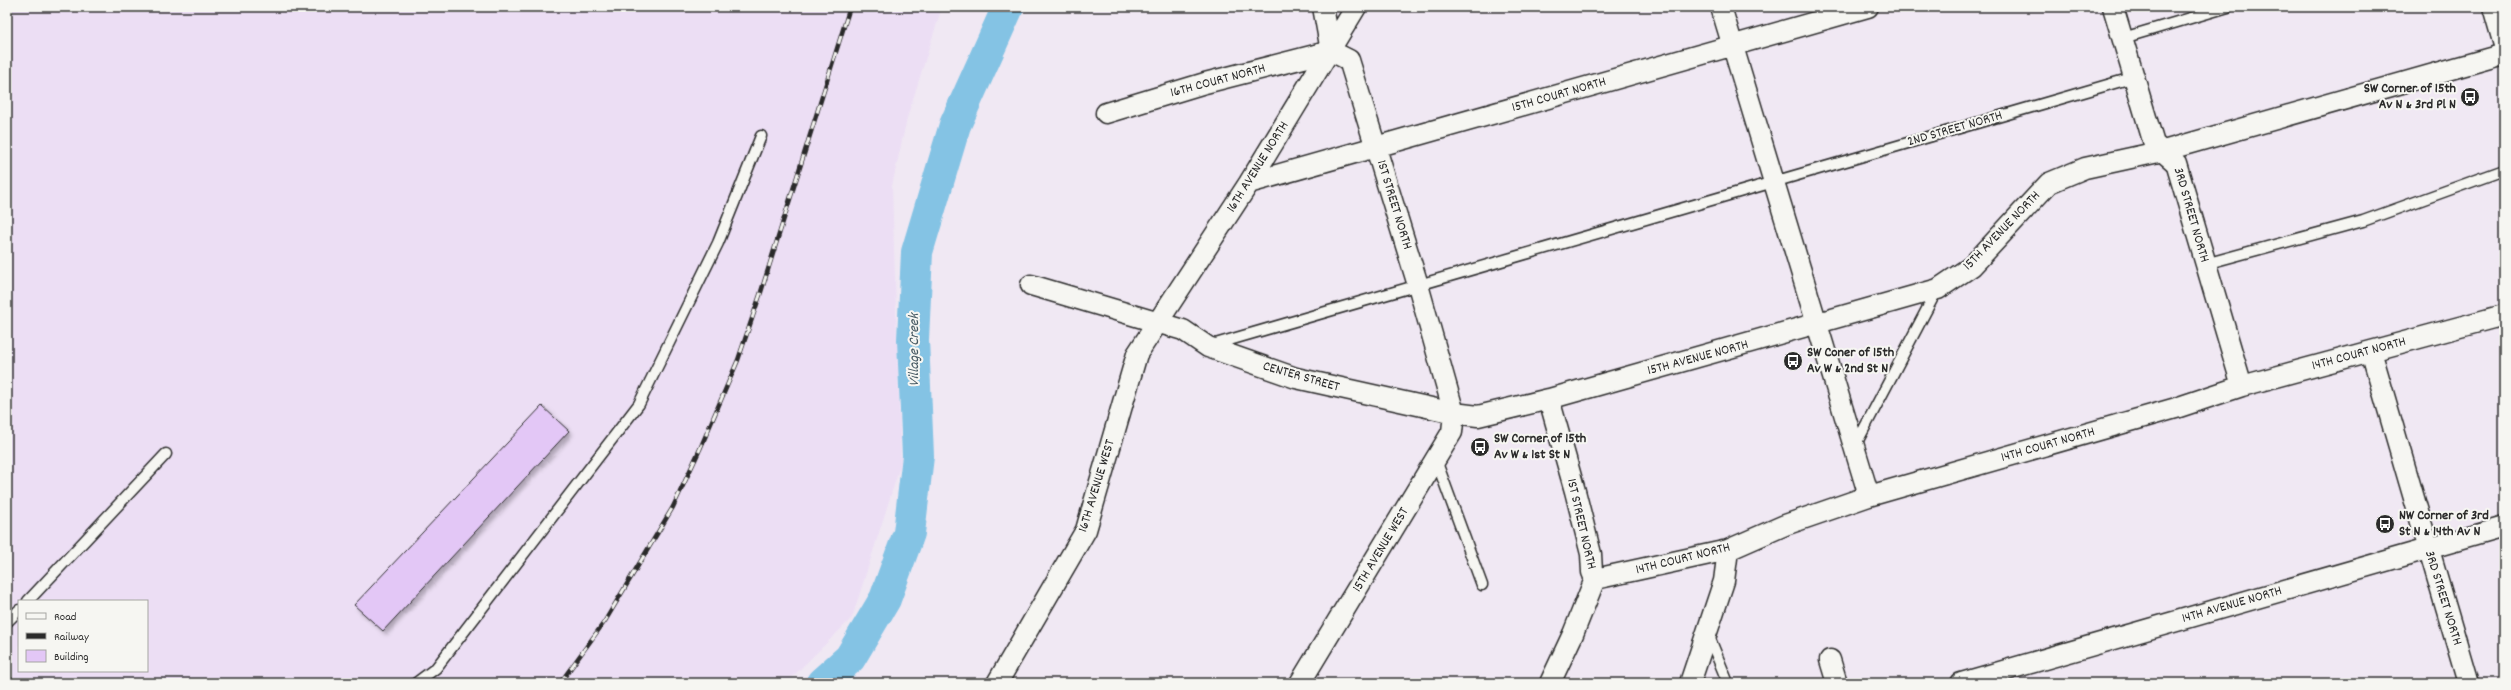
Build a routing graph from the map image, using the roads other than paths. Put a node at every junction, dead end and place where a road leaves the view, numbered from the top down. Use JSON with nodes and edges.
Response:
{"nodes":[{"id":1,"x":1322,"y":7,"type":"edge"},
{"id":2,"x":1356,"y":7,"type":"edge"},
{"id":3,"x":1721,"y":7,"type":"edge"},
{"id":4,"x":1868,"y":7,"type":"edge"},
{"id":5,"x":2114,"y":7,"type":"edge"},
{"id":6,"x":2228,"y":7,"type":"edge"},
{"id":7,"x":2493,"y":7,"type":"edge"},
{"id":8,"x":2123,"y":38,"type":"junction"},
{"id":9,"x":2504,"y":45,"type":"edge"},
{"id":10,"x":1732,"y":46,"type":"junction"},
{"id":11,"x":1331,"y":51,"type":"junction"},
{"id":12,"x":2504,"y":54,"type":"edge"},
{"id":13,"x":2135,"y":77,"type":"junction"},
{"id":14,"x":1106,"y":113,"type":"dead end"},
{"id":15,"x":761,"y":136,"type":"dead end"},
{"id":16,"x":1376,"y":146,"type":"junction"},
{"id":17,"x":2163,"y":151,"type":"junction"},
{"id":18,"x":2504,"y":170,"type":"edge"},
{"id":19,"x":1775,"y":182,"type":"junction"},
{"id":20,"x":1249,"y":183,"type":"junction"},
{"id":21,"x":2205,"y":264,"type":"junction"},
{"id":22,"x":1031,"y":285,"type":"dead end"},
{"id":23,"x":1418,"y":285,"type":"junction"},
{"id":24,"x":1938,"y":289,"type":"junction"},
{"id":25,"x":2504,"y":315,"type":"edge"},
{"id":26,"x":1155,"y":324,"type":"junction"},
{"id":27,"x":1817,"y":325,"type":"junction"},
{"id":28,"x":1208,"y":346,"type":"junction"},
{"id":29,"x":2371,"y":351,"type":"junction"},
{"id":30,"x":2242,"y":386,"type":"junction"},
{"id":31,"x":1548,"y":399,"type":"junction"},
{"id":32,"x":1454,"y":413,"type":"junction"},
{"id":33,"x":1853,"y":450,"type":"junction"},
{"id":34,"x":166,"y":454,"type":"dead end"},
{"id":35,"x":1436,"y":460,"type":"junction"},
{"id":36,"x":1869,"y":496,"type":"junction"},
{"id":37,"x":2504,"y":527,"type":"edge"},
{"id":38,"x":2428,"y":549,"type":"junction"},
{"id":39,"x":1728,"y":550,"type":"junction"},
{"id":40,"x":1595,"y":579,"type":"junction"},
{"id":41,"x":1482,"y":584,"type":"dead end"},
{"id":42,"x":29,"y":600,"type":"edge"},
{"id":43,"x":18,"y":611,"type":"edge"},
{"id":44,"x":7,"y":622,"type":"edge"},
{"id":45,"x":1708,"y":632,"type":"junction"},
{"id":46,"x":1830,"y":660,"type":"dead end"},
{"id":47,"x":416,"y":683,"type":"edge"},
{"id":48,"x":997,"y":683,"type":"edge"},
{"id":49,"x":1300,"y":683,"type":"edge"},
{"id":50,"x":1550,"y":683,"type":"edge"},
{"id":51,"x":1690,"y":683,"type":"edge"},
{"id":52,"x":1728,"y":683,"type":"edge"},
{"id":53,"x":1837,"y":683,"type":"edge"},
{"id":54,"x":1961,"y":683,"type":"edge"},
{"id":55,"x":2468,"y":683,"type":"edge"}],
"edges":[{"from":1,"to":11,"type":"street"},
{"from":2,"to":11,"type":"street","name":"16TH AVENUE NORTH"},
{"from":3,"to":10,"type":"street"},
{"from":4,"to":10,"type":"street","name":"15TH COURT NORTH"},
{"from":5,"to":8,"type":"street","name":"3RD STREET NORTH"},
{"from":6,"to":8,"type":"lane"},
{"from":7,"to":9,"type":"street"},
{"from":8,"to":13,"type":"street","name":"3RD STREET NORTH"},
{"from":10,"to":16,"type":"street","name":"15TH COURT NORTH"},
{"from":10,"to":19,"type":"street"},
{"from":11,"to":14,"type":"street","name":"16TH COURT NORTH"},
{"from":11,"to":16,"type":"street","name":"1ST STREET NORTH"},
{"from":11,"to":20,"type":"street","name":"16TH AVENUE NORTH"},
{"from":12,"to":17,"type":"street","name":"15TH AVENUE NORTH"},
{"from":13,"to":17,"type":"street","name":"3RD STREET NORTH"},
{"from":13,"to":19,"type":"lane","name":"2ND STREET NORTH"},
{"from":15,"to":47,"type":"lane"},
{"from":16,"to":20,"type":"street","name":"15TH COURT NORTH"},
{"from":16,"to":23,"type":"street","name":"1ST STREET NORTH"},
{"from":17,"to":21,"type":"street","name":"3RD STREET NORTH"},
{"from":17,"to":24,"type":"street","name":"15TH AVENUE NORTH"},
{"from":18,"to":21,"type":"lane"},
{"from":19,"to":23,"type":"lane","name":"2ND STREET NORTH"},
{"from":19,"to":27,"type":"street"},
{"from":20,"to":26,"type":"street","name":"16TH AVENUE NORTH"},
{"from":21,"to":30,"type":"street","name":"3RD STREET NORTH"},
{"from":22,"to":26,"type":"street","name":"CENTER STREET"},
{"from":23,"to":28,"type":"lane","name":"2ND STREET NORTH"},
{"from":23,"to":32,"type":"street","name":"1ST STREET NORTH"},
{"from":24,"to":27,"type":"street","name":"15TH AVENUE NORTH"},
{"from":24,"to":33,"type":"lane"},
{"from":25,"to":29,"type":"street","name":"14TH COURT NORTH"},
{"from":26,"to":28,"type":"street","name":"CENTER STREET"},
{"from":26,"to":48,"type":"street","name":"16TH AVENUE WEST"},
{"from":27,"to":31,"type":"street","name":"15TH AVENUE NORTH"},
{"from":27,"to":33,"type":"street"},
{"from":28,"to":32,"type":"street","name":"CENTER STREET"},
{"from":29,"to":30,"type":"street","name":"14TH COURT NORTH"},
{"from":29,"to":38,"type":"street","name":"3RD STREET NORTH"},
{"from":30,"to":36,"type":"street","name":"14TH COURT NORTH"},
{"from":31,"to":32,"type":"street","name":"15TH AVENUE NORTH"},
{"from":31,"to":40,"type":"street","name":"1ST STREET NORTH"},
{"from":32,"to":35,"type":"street","name":"15TH AVENUE WEST"},
{"from":33,"to":36,"type":"street"},
{"from":34,"to":42,"type":"lane"},
{"from":35,"to":41,"type":"lane"},
{"from":35,"to":49,"type":"street","name":"15TH AVENUE WEST"},
{"from":36,"to":39,"type":"street","name":"14TH COURT NORTH"},
{"from":37,"to":38,"type":"street","name":"14TH AVENUE NORTH"},
{"from":38,"to":54,"type":"street","name":"14TH AVENUE NORTH"},
{"from":38,"to":55,"type":"street","name":"3RD STREET NORTH"},
{"from":39,"to":40,"type":"street","name":"14TH COURT NORTH"},
{"from":39,"to":45,"type":"street"},
{"from":40,"to":50,"type":"street"},
{"from":43,"to":44,"type":"lane"},
{"from":45,"to":51,"type":"street"},
{"from":45,"to":52,"type":"lane"},
{"from":46,"to":53,"type":"street"}]}
